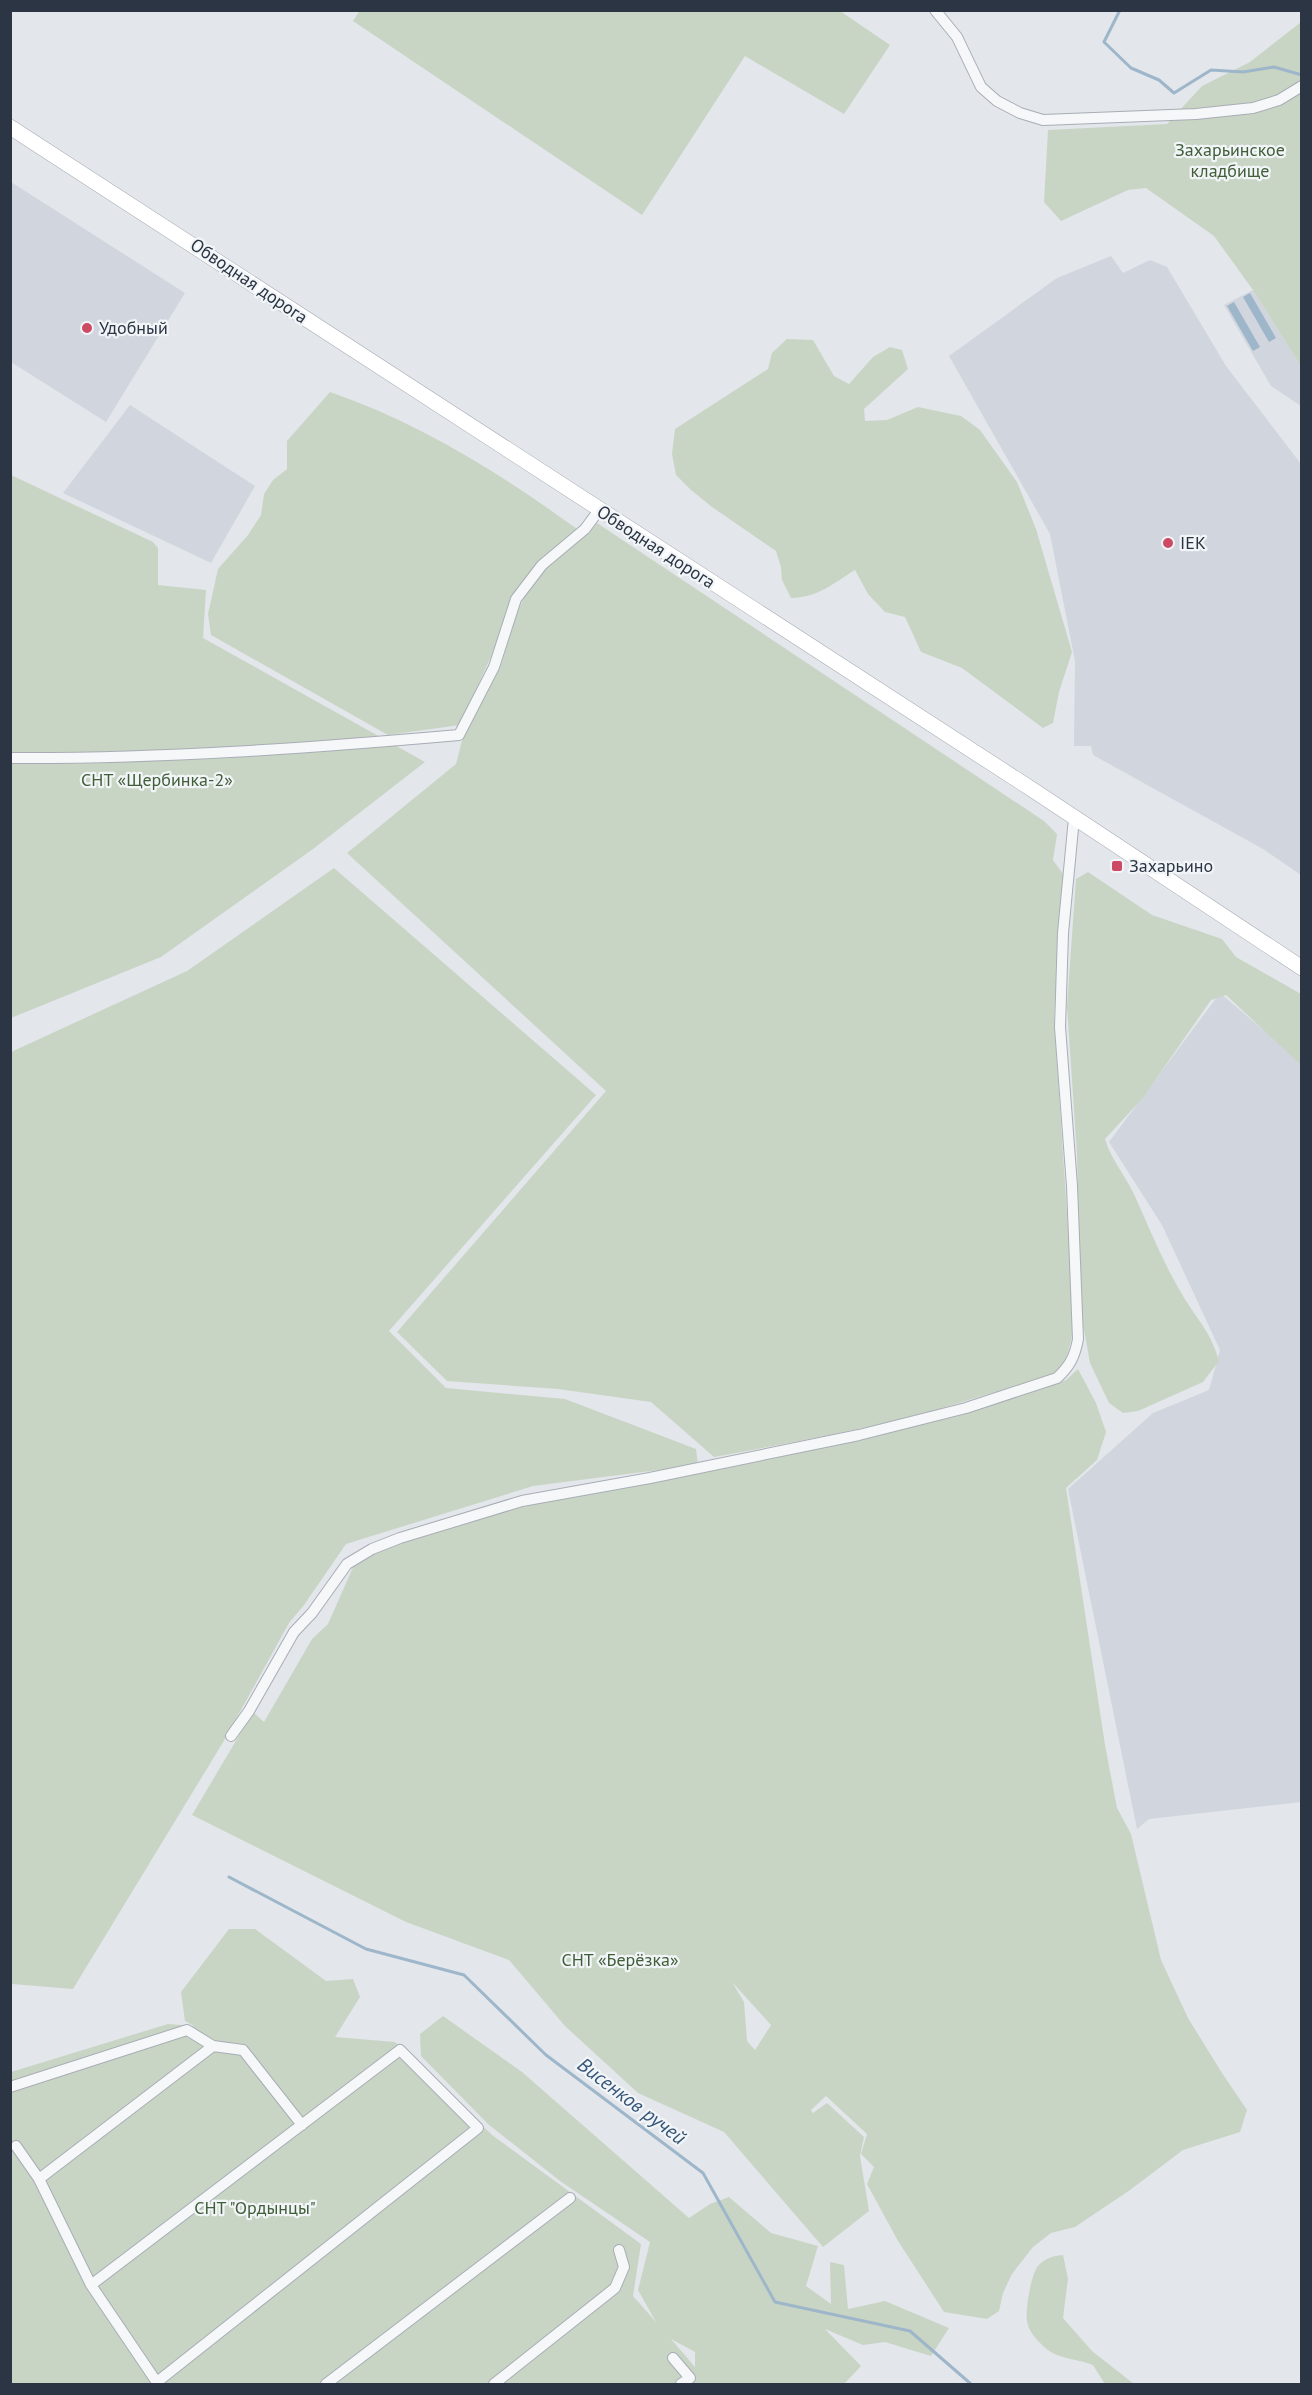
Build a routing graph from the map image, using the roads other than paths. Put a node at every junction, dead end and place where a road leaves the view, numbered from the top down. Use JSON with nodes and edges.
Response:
{"nodes":[{"id":1,"x":935,"y":10,"type":"edge"},
{"id":2,"x":1302,"y":86,"type":"edge"},
{"id":3,"x":10,"y":127,"type":"edge"},
{"id":4,"x":600,"y":510,"type":"junction"},
{"id":5,"x":10,"y":758,"type":"edge"},
{"id":6,"x":1074,"y":818,"type":"junction"},
{"id":7,"x":1302,"y":968,"type":"edge"},
{"id":8,"x":231,"y":1736,"type":"dead end"},
{"id":9,"x":213,"y":2046,"type":"junction"},
{"id":10,"x":10,"y":2087,"type":"edge"},
{"id":11,"x":302,"y":2125,"type":"junction"},
{"id":12,"x":16,"y":2146,"type":"dead end"},
{"id":13,"x":39,"y":2179,"type":"junction"},
{"id":14,"x":570,"y":2198,"type":"dead end"},
{"id":15,"x":620,"y":2250,"type":"dead end"},
{"id":16,"x":91,"y":2285,"type":"junction"},
{"id":17,"x":673,"y":2358,"type":"dead end"},
{"id":18,"x":158,"y":2383,"type":"edge"},
{"id":19,"x":326,"y":2385,"type":"edge"},
{"id":20,"x":494,"y":2385,"type":"edge"},
{"id":21,"x":681,"y":2385,"type":"edge"}],
"edges":[{"from":1,"to":2,"type":"street"},
{"from":3,"to":4,"type":"main road","name":"Обводная дорога"},
{"from":4,"to":5,"type":"street"},
{"from":4,"to":6,"type":"main road","name":"Обводная дорога"},
{"from":6,"to":7,"type":"main road","name":"Обводная дорога"},
{"from":6,"to":8,"type":"street"},
{"from":9,"to":10,"type":"street"},
{"from":9,"to":11,"type":"street"},
{"from":9,"to":13,"type":"street"},
{"from":11,"to":16,"type":"street"},
{"from":11,"to":18,"type":"street"},
{"from":12,"to":13,"type":"street"},
{"from":13,"to":16,"type":"street"},
{"from":14,"to":19,"type":"street"},
{"from":15,"to":20,"type":"street"},
{"from":16,"to":18,"type":"street"},
{"from":17,"to":21,"type":"street"}]}
